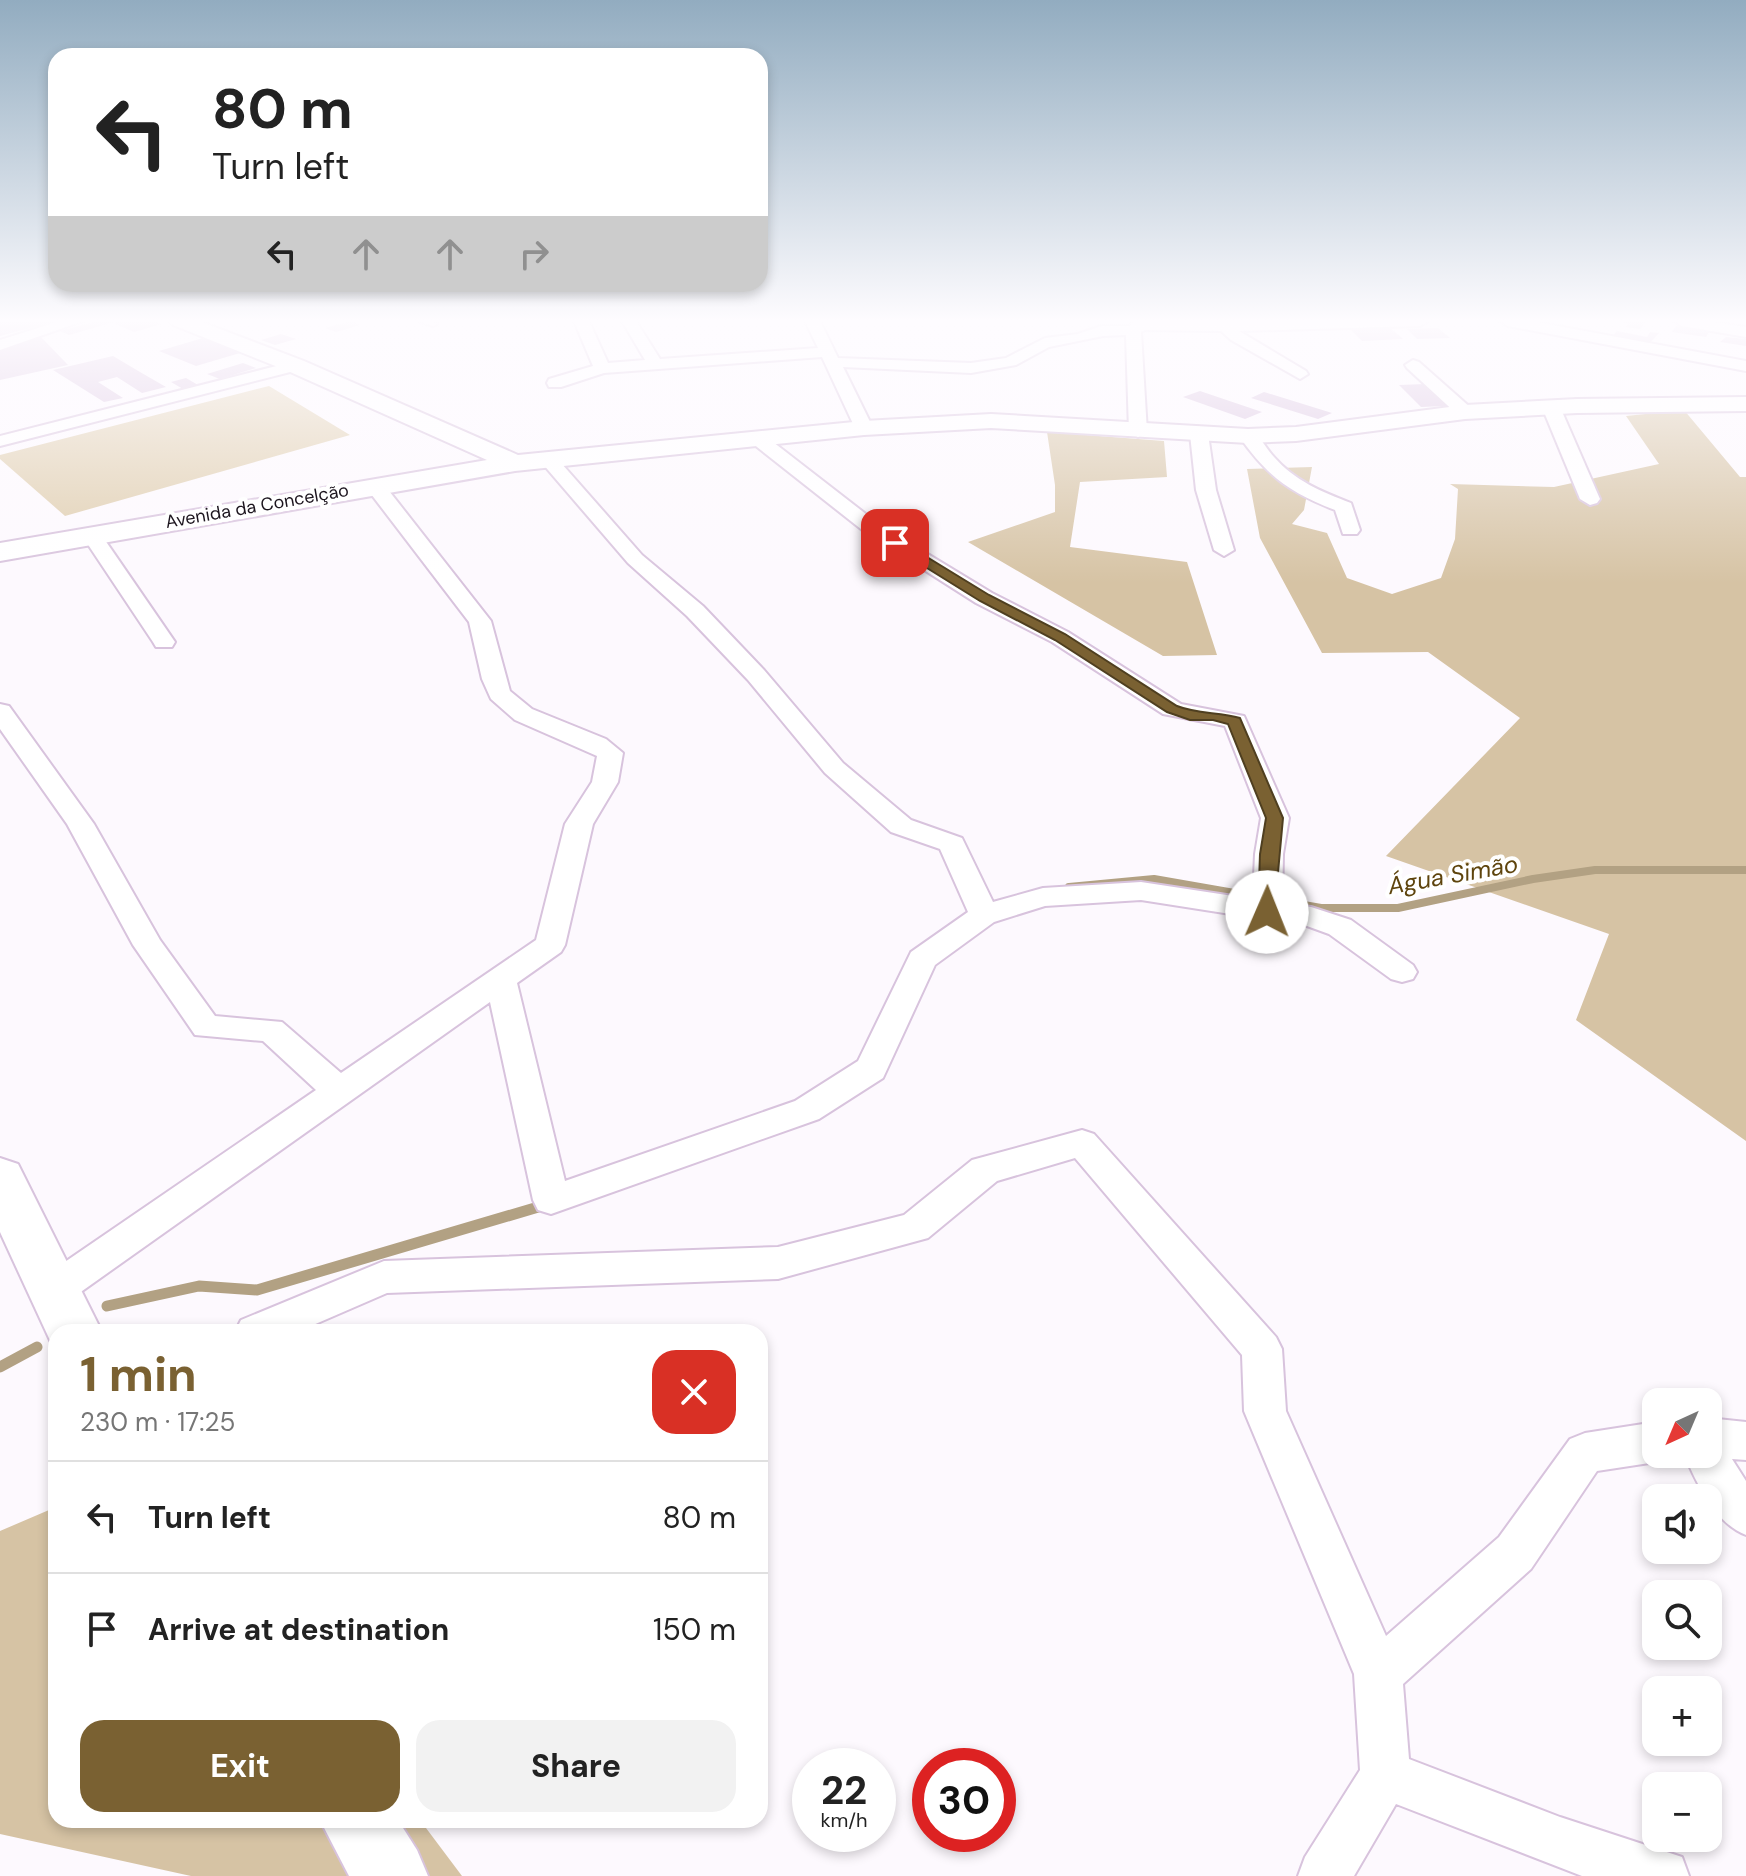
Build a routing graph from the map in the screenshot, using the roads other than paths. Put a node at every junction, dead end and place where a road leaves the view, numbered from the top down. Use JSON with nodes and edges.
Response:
{"nodes":[{"id":1,"x":128,"y":409,"type":"edge"},
{"id":2,"x":392,"y":409,"type":"edge"},
{"id":3,"x":854,"y":409,"type":"edge"},
{"id":4,"x":1138,"y":409,"type":"edge"},
{"id":5,"x":1461,"y":409,"type":"edge"},
{"id":6,"x":1524,"y":409,"type":"edge"},
{"id":7,"x":1552,"y":409,"type":"edge"},
{"id":8,"x":1465,"y":412,"type":"junction"},
{"id":9,"x":864,"y":428,"type":"junction"},
{"id":10,"x":1138,"y":432,"type":"junction"},
{"id":11,"x":1199,"y":434,"type":"junction"},
{"id":12,"x":1248,"y":436,"type":"junction"},
{"id":13,"x":758,"y":439,"type":"junction"},
{"id":14,"x":0,"y":441,"type":"edge"},
{"id":15,"x":548,"y":459,"type":"junction"},
{"id":16,"x":515,"y":463,"type":"junction"},
{"id":17,"x":375,"y":486,"type":"junction"},
{"id":18,"x":1590,"y":499,"type":"dead end"},
{"id":19,"x":1350,"y":530,"type":"dead end"},
{"id":20,"x":91,"y":534,"type":"junction"},
{"id":21,"x":1224,"y":550,"type":"dead end"},
{"id":22,"x":0,"y":552,"type":"edge"},
{"id":23,"x":164,"y":642,"type":"dead end"},
{"id":24,"x":0,"y":711,"type":"edge"},
{"id":25,"x":1267,"y":912,"type":"junction"},
{"id":26,"x":984,"y":915,"type":"junction"},
{"id":27,"x":1402,"y":972,"type":"dead end"},
{"id":28,"x":500,"y":978,"type":"junction"},
{"id":29,"x":340,"y":1092,"type":"junction"},
{"id":30,"x":0,"y":1178,"type":"edge"},
{"id":31,"x":64,"y":1311,"type":"edge"},
{"id":32,"x":274,"y":1324,"type":"edge"},
{"id":33,"x":1722,"y":1438,"type":"edge"},
{"id":34,"x":1746,"y":1441,"type":"edge"},
{"id":35,"x":1642,"y":1444,"type":"edge"},
{"id":36,"x":1714,"y":1468,"type":"edge"},
{"id":37,"x":1746,"y":1514,"type":"edge"},
{"id":38,"x":1378,"y":1674,"type":"junction"},
{"id":39,"x":1385,"y":1775,"type":"junction"},
{"id":40,"x":361,"y":1828,"type":"edge"},
{"id":41,"x":391,"y":1876,"type":"edge"},
{"id":42,"x":1324,"y":1876,"type":"edge"},
{"id":43,"x":1663,"y":1876,"type":"edge"}],
"edges":[{"from":1,"to":14,"type":"street"},
{"from":2,"to":16,"type":"main road"},
{"from":3,"to":9,"type":"street"},
{"from":4,"to":10,"type":"street"},
{"from":5,"to":8,"type":"street"},
{"from":6,"to":8,"type":"main road","name":"Avenida da Concelção"},
{"from":7,"to":18,"type":"street"},
{"from":8,"to":12,"type":"main road","name":"Avenida da Concelção"},
{"from":9,"to":10,"type":"main road","name":"Avenida da Concelção"},
{"from":9,"to":13,"type":"main road","name":"Avenida da Concelção"},
{"from":10,"to":11,"type":"main road","name":"Avenida da Concelção"},
{"from":11,"to":12,"type":"main road","name":"Avenida da Concelção"},
{"from":11,"to":21,"type":"street"},
{"from":12,"to":19,"type":"street"},
{"from":13,"to":15,"type":"main road","name":"Avenida da Concelção"},
{"from":13,"to":25,"type":"street"},
{"from":15,"to":16,"type":"main road","name":"Avenida da Concelção"},
{"from":15,"to":26,"type":"street"},
{"from":16,"to":17,"type":"main road","name":"Avenida da Concelção"},
{"from":17,"to":20,"type":"main road","name":"Avenida da Concelção"},
{"from":17,"to":28,"type":"street"},
{"from":20,"to":22,"type":"main road","name":"Avenida da Concelção"},
{"from":20,"to":23,"type":"street"},
{"from":24,"to":29,"type":"street"},
{"from":25,"to":26,"type":"street"},
{"from":25,"to":27,"type":"street"},
{"from":26,"to":28,"type":"street"},
{"from":28,"to":29,"type":"street"},
{"from":29,"to":31,"type":"street"},
{"from":30,"to":31,"type":"main road"},
{"from":32,"to":38,"type":"street"},
{"from":33,"to":34,"type":"street"},
{"from":35,"to":38,"type":"street"},
{"from":36,"to":37,"type":"street"},
{"from":38,"to":39,"type":"street"},
{"from":39,"to":42,"type":"street"},
{"from":39,"to":43,"type":"street"},
{"from":40,"to":41,"type":"main road"}]}
